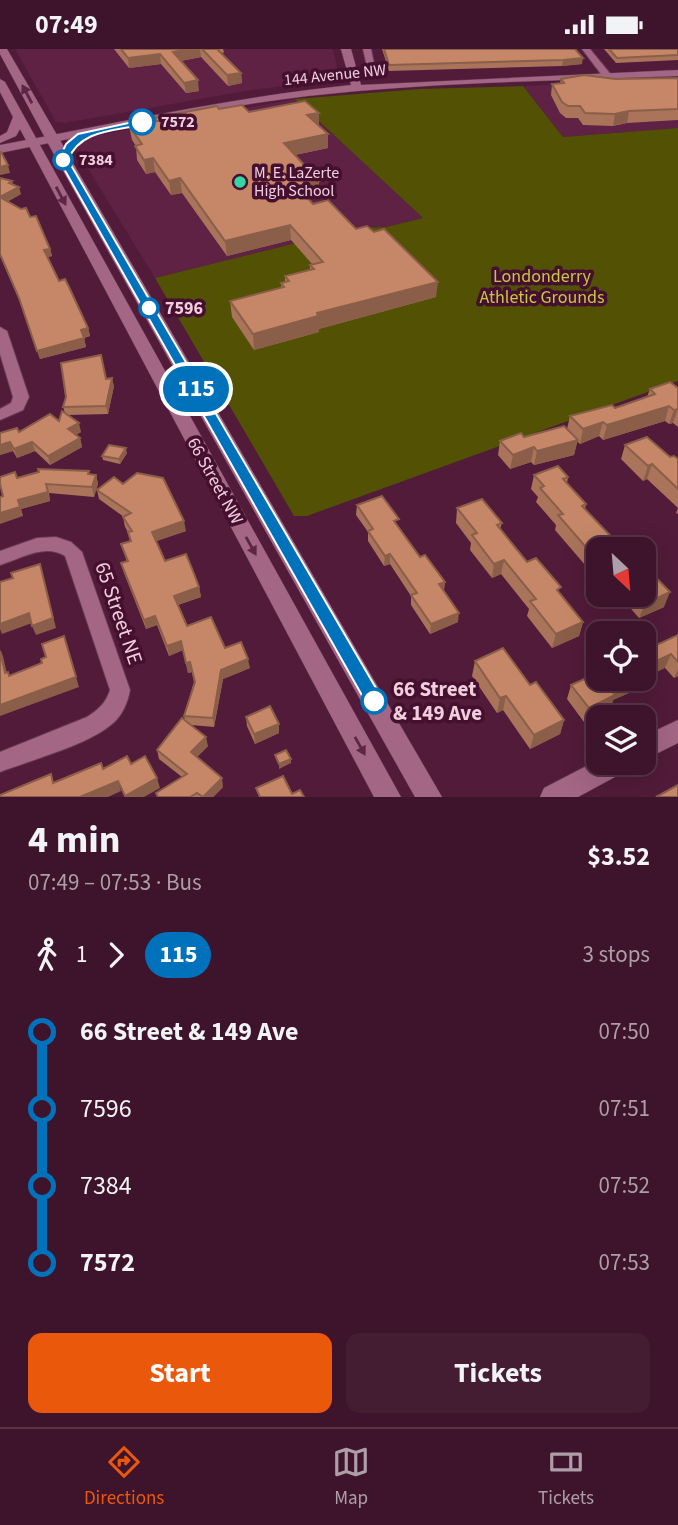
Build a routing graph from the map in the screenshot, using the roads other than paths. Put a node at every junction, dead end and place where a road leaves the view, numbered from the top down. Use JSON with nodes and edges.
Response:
{"nodes":[{"id":1,"x":2,"y":49,"type":"edge"},
{"id":2,"x":346,"y":49,"type":"edge"},
{"id":3,"x":367,"y":49,"type":"edge"},
{"id":4,"x":586,"y":49,"type":"edge"},
{"id":5,"x":678,"y":67,"type":"edge"},
{"id":6,"x":373,"y":71,"type":"dead end"},
{"id":7,"x":605,"y":73,"type":"junction"},
{"id":8,"x":678,"y":73,"type":"edge"},
{"id":9,"x":356,"y":85,"type":"junction"},
{"id":10,"x":1,"y":87,"type":"edge"},
{"id":11,"x":19,"y":117,"type":"junction"},
{"id":12,"x":87,"y":133,"type":"junction"},
{"id":13,"x":40,"y":138,"type":"junction"},
{"id":14,"x":0,"y":141,"type":"edge"},
{"id":15,"x":0,"y":149,"type":"edge"},
{"id":16,"x":63,"y":160,"type":"junction"},
{"id":17,"x":0,"y":331,"type":"edge"},
{"id":18,"x":0,"y":415,"type":"edge"},
{"id":19,"x":0,"y":558,"type":"edge"},
{"id":20,"x":678,"y":731,"type":"edge"},
{"id":21,"x":656,"y":743,"type":"edge"},
{"id":22,"x":0,"y":762,"type":"edge"},
{"id":23,"x":594,"y":775,"type":"edge"},
{"id":24,"x":388,"y":797,"type":"edge"},
{"id":25,"x":429,"y":797,"type":"edge"},
{"id":26,"x":553,"y":797,"type":"edge"}],
"edges":[{"from":13,"to":1,"type":"main road","name":"66 Street NW","one_way":true},
{"from":2,"to":9,"type":"main road"},
{"from":3,"to":6,"type":"street"},
{"from":4,"to":7,"type":"street"},
{"from":5,"to":7,"type":"main road","name":"144 Avenue NW"},
{"from":7,"to":8,"type":"main road","name":"144 Avenue NW"},
{"from":7,"to":9,"type":"main road","name":"144 Avenue NW"},
{"from":9,"to":12,"type":"main road","name":"144 Avenue NW"},
{"from":9,"to":13,"type":"main road","name":"144 Avenue NW"},
{"from":10,"to":11,"type":"main road","name":"66 Street NW"},
{"from":11,"to":13,"type":"main road","name":"66 Street NW"},
{"from":11,"to":14,"type":"main road"},
{"from":12,"to":13,"type":"main road","name":"144 Avenue NW"},
{"from":12,"to":16,"type":"main road"},
{"from":13,"to":14,"type":"main road","name":"144 Avenue NW"},
{"from":13,"to":15,"type":"main road","name":"144 Avenue NW"},
{"from":13,"to":16,"type":"main road","name":"66 Street NW"},
{"from":13,"to":24,"type":"main road","name":"66 Street NW","one_way":true},
{"from":16,"to":25,"type":"main road","name":"66 Street NW"},
{"from":17,"to":18,"type":"street"},
{"from":19,"to":22,"type":"street","name":"65 Street NE"},
{"from":20,"to":21,"type":"main road"},
{"from":23,"to":26,"type":"main road"}]}
